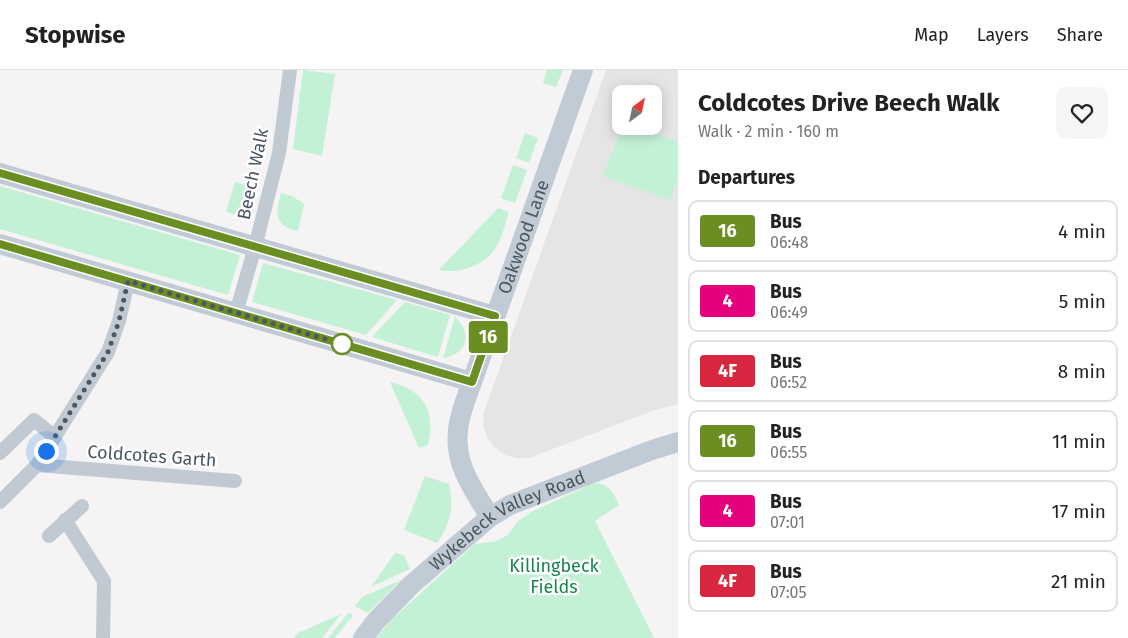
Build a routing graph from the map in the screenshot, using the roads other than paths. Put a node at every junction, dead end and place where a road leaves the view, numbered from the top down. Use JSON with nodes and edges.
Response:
{"nodes":[{"id":1,"x":290,"y":70,"type":"edge"},
{"id":2,"x":583,"y":70,"type":"edge"},
{"id":3,"x":0,"y":173,"type":"edge"},
{"id":4,"x":0,"y":244,"type":"edge"},
{"id":5,"x":255,"y":247,"type":"junction"},
{"id":6,"x":128,"y":281,"type":"junction"},
{"id":7,"x":236,"y":313,"type":"junction"},
{"id":8,"x":495,"y":316,"type":"junction"},
{"id":9,"x":472,"y":382,"type":"junction"},
{"id":10,"x":55,"y":437,"type":"junction"},
{"id":11,"x":678,"y":442,"type":"edge"},
{"id":12,"x":0,"y":453,"type":"edge"},
{"id":13,"x":37,"y":465,"type":"junction"},
{"id":14,"x":235,"y":481,"type":"dead end"},
{"id":15,"x":0,"y":502,"type":"edge"},
{"id":16,"x":82,"y":506,"type":"dead end"},
{"id":17,"x":490,"y":517,"type":"junction"},
{"id":18,"x":66,"y":520,"type":"junction"},
{"id":19,"x":49,"y":536,"type":"dead end"},
{"id":20,"x":103,"y":638,"type":"edge"},
{"id":21,"x":363,"y":638,"type":"edge"}],
"edges":[{"from":1,"to":5,"type":"street","name":"Beech Walk"},
{"from":2,"to":8,"type":"street","name":"Oakwood Lane"},
{"from":3,"to":5,"type":"street"},
{"from":4,"to":6,"type":"street"},
{"from":5,"to":7,"type":"street","name":"Beech Walk"},
{"from":5,"to":8,"type":"street"},
{"from":6,"to":7,"type":"street"},
{"from":6,"to":10,"type":"street"},
{"from":7,"to":9,"type":"street"},
{"from":8,"to":9,"type":"street","name":"Oakwood Lane"},
{"from":9,"to":17,"type":"street","name":"Oakwood Lane"},
{"from":10,"to":12,"type":"street"},
{"from":10,"to":13,"type":"street"},
{"from":11,"to":17,"type":"street","name":"Wykebeck Valley Road"},
{"from":13,"to":14,"type":"street","name":"Coldcotes Garth"},
{"from":13,"to":15,"type":"street"},
{"from":16,"to":18,"type":"street"},
{"from":17,"to":21,"type":"street","name":"Wykebeck Valley Road"},
{"from":18,"to":19,"type":"street"},
{"from":18,"to":20,"type":"street"}]}
